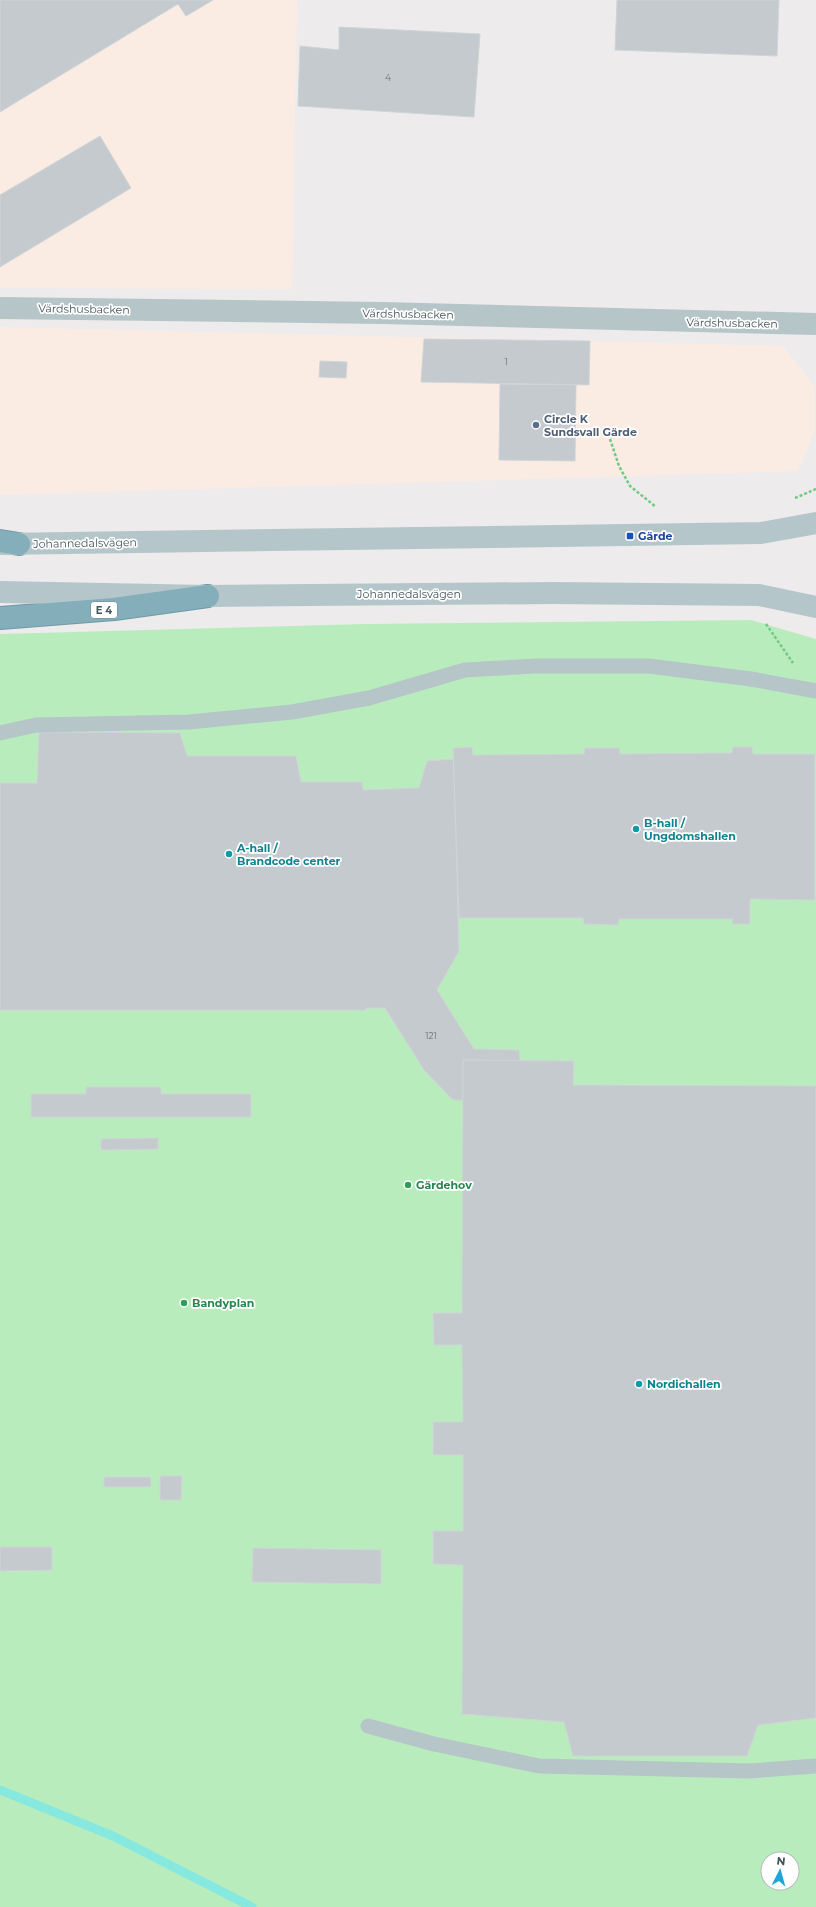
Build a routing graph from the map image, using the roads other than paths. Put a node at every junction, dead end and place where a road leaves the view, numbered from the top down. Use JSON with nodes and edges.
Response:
{"nodes":[{"id":1,"x":0,"y":308,"type":"edge"},
{"id":2,"x":816,"y":324,"type":"edge"},
{"id":3,"x":816,"y":522,"type":"edge"},
{"id":4,"x":6,"y":543,"type":"edge"},
{"id":5,"x":0,"y":592,"type":"edge"},
{"id":6,"x":208,"y":596,"type":"junction"},
{"id":7,"x":816,"y":607,"type":"edge"},
{"id":8,"x":0,"y":618,"type":"edge"},
{"id":9,"x":816,"y":691,"type":"edge"},
{"id":10,"x":0,"y":733,"type":"edge"},
{"id":11,"x":368,"y":1726,"type":"dead end"},
{"id":12,"x":816,"y":1766,"type":"edge"}],
"edges":[{"from":1,"to":2,"type":"street","name":"Värdshusbacken"},
{"from":3,"to":4,"type":"main road","name":"Johannedalsvägen"},
{"from":5,"to":6,"type":"main road","name":"Johannedalsvägen"},
{"from":6,"to":7,"type":"main road","name":"Johannedalsvägen"},
{"from":6,"to":8,"type":"highway","number":"E 4"},
{"from":9,"to":10,"type":"lane"},
{"from":11,"to":12,"type":"lane"}]}
